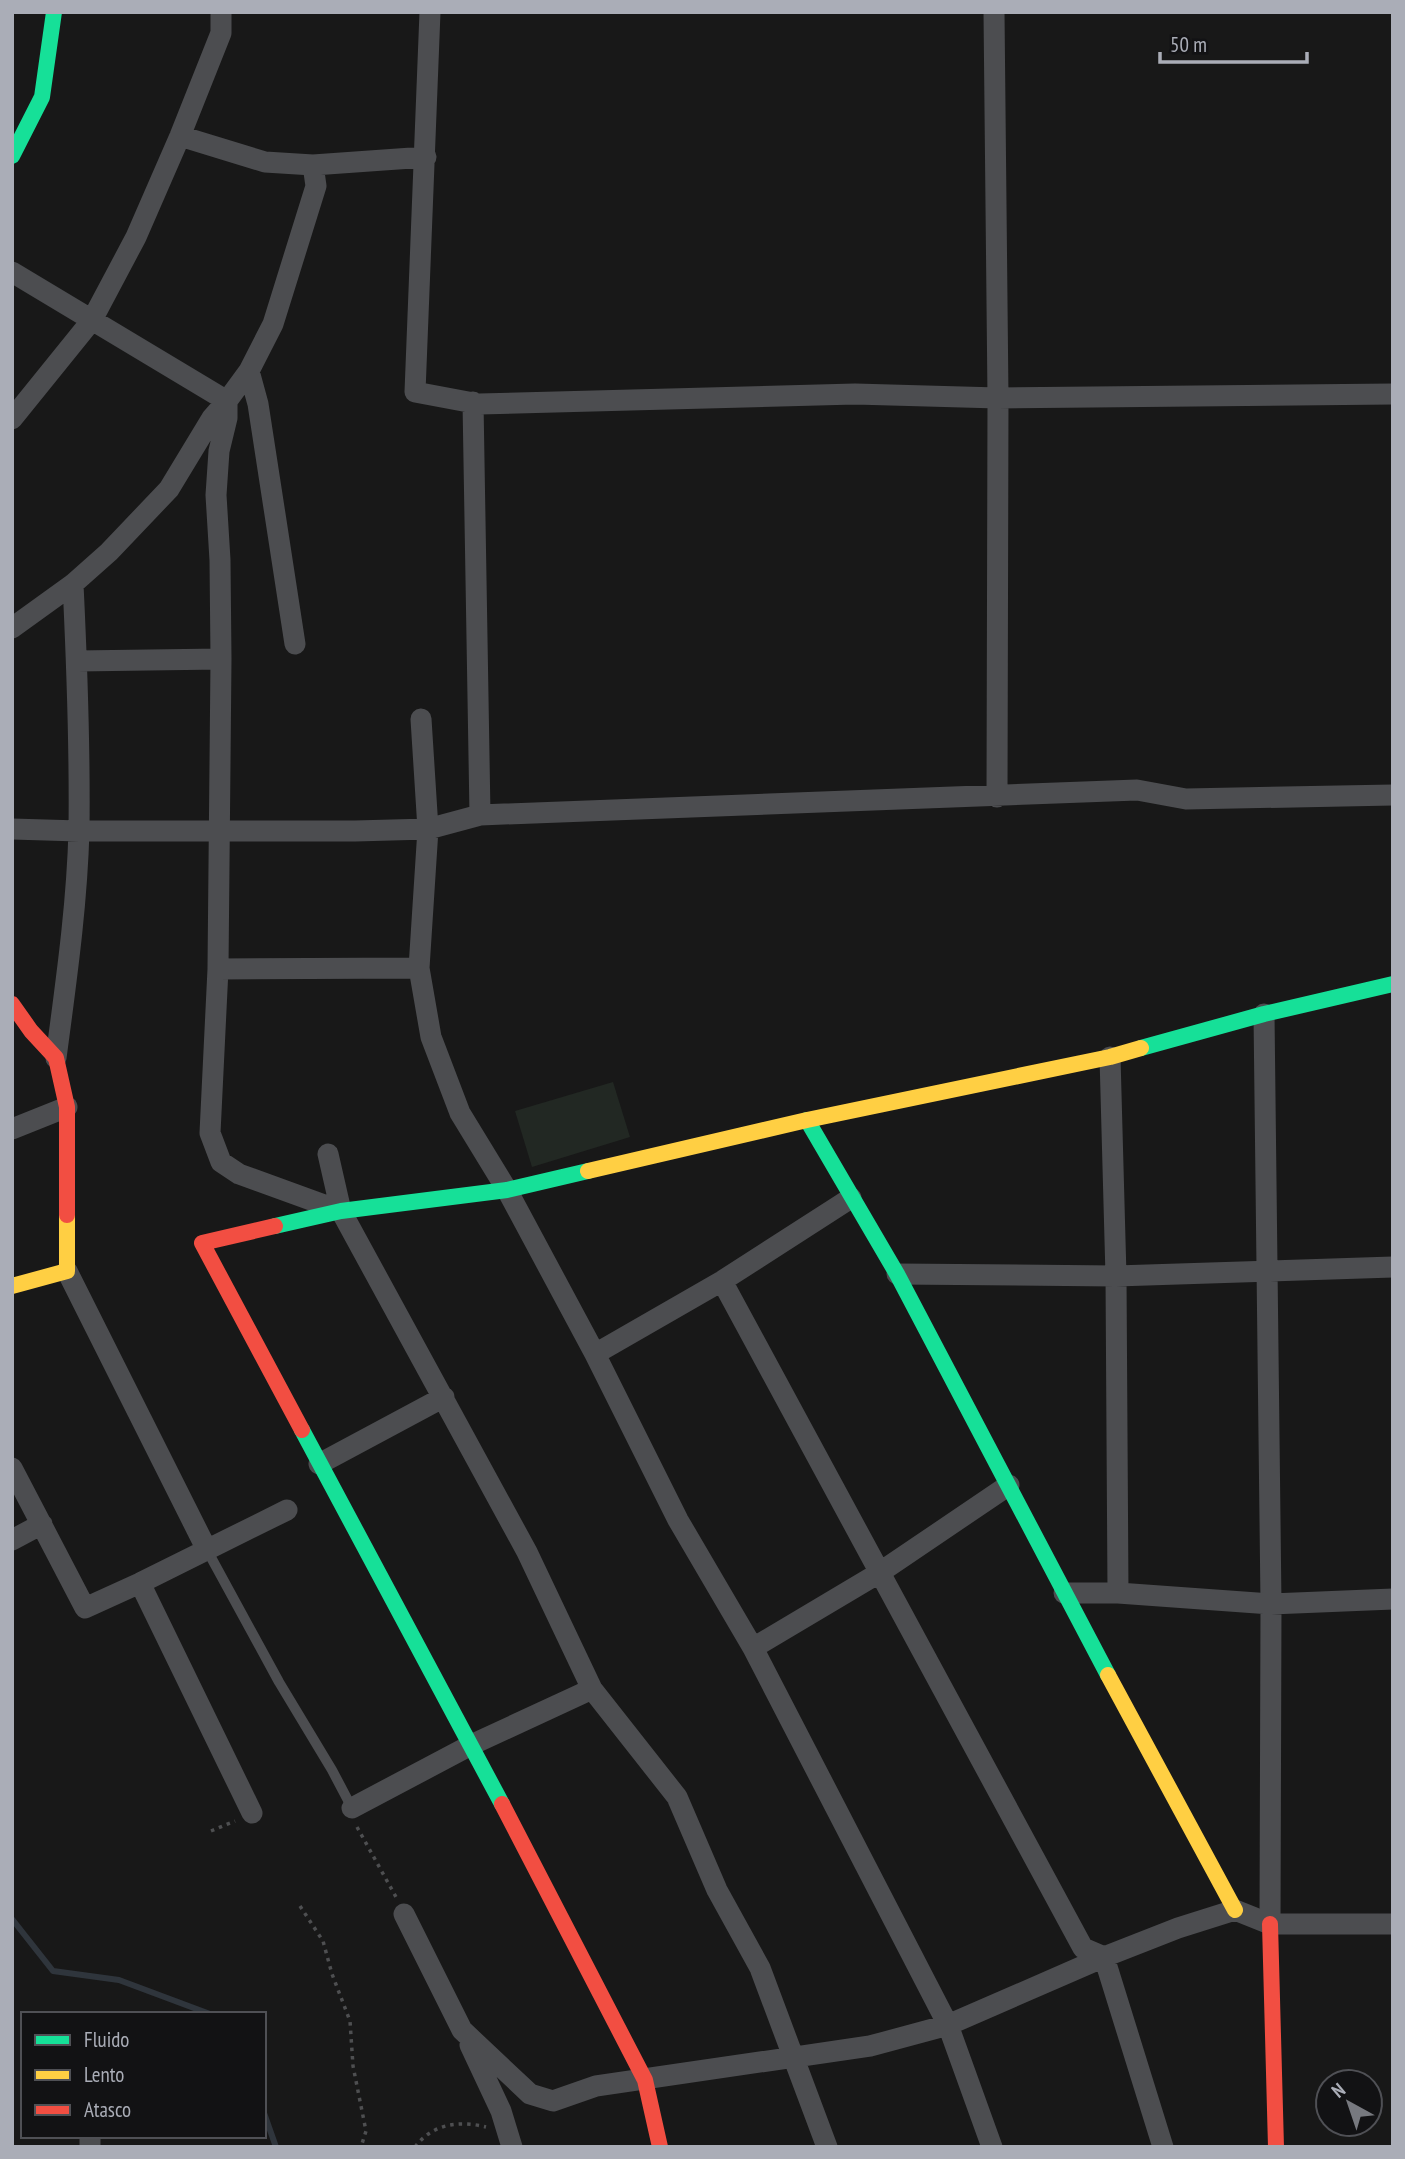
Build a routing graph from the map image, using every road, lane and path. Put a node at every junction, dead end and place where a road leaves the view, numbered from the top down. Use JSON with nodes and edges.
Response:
{"nodes":[{"id":1,"x":54,"y":12,"type":"edge"},
{"id":2,"x":221,"y":12,"type":"edge"},
{"id":3,"x":430,"y":12,"type":"edge"},
{"id":4,"x":994,"y":12,"type":"edge"},
{"id":5,"x":180,"y":136,"type":"junction"},
{"id":6,"x":12,"y":156,"type":"edge"},
{"id":7,"x":426,"y":158,"type":"junction"},
{"id":8,"x":313,"y":165,"type":"junction"},
{"id":9,"x":12,"y":272,"type":"edge"},
{"id":10,"x":92,"y":320,"type":"junction"},
{"id":11,"x":249,"y":371,"type":"junction"},
{"id":12,"x":1393,"y":394,"type":"edge"},
{"id":13,"x":998,"y":398,"type":"junction"},
{"id":14,"x":227,"y":401,"type":"junction"},
{"id":15,"x":473,"y":402,"type":"junction"},
{"id":16,"x":12,"y":419,"type":"edge"},
{"id":17,"x":73,"y":584,"type":"junction"},
{"id":18,"x":12,"y":628,"type":"edge"},
{"id":19,"x":295,"y":644,"type":"dead end"},
{"id":20,"x":221,"y":659,"type":"junction"},
{"id":21,"x":77,"y":661,"type":"junction"},
{"id":22,"x":421,"y":719,"type":"dead end"},
{"id":23,"x":1393,"y":796,"type":"edge"},
{"id":24,"x":997,"y":797,"type":"junction"},
{"id":25,"x":480,"y":815,"type":"junction"},
{"id":26,"x":12,"y":829,"type":"edge"},
{"id":27,"x":428,"y":829,"type":"junction"},
{"id":28,"x":79,"y":831,"type":"junction"},
{"id":29,"x":219,"y":832,"type":"junction"},
{"id":30,"x":419,"y":968,"type":"junction"},
{"id":31,"x":218,"y":969,"type":"junction"},
{"id":32,"x":1393,"y":984,"type":"edge"},
{"id":33,"x":12,"y":1004,"type":"edge"},
{"id":34,"x":1264,"y":1014,"type":"junction"},
{"id":35,"x":1110,"y":1057,"type":"junction"},
{"id":36,"x":56,"y":1058,"type":"junction"},
{"id":37,"x":68,"y":1107,"type":"junction"},
{"id":38,"x":807,"y":1120,"type":"junction"},
{"id":39,"x":12,"y":1129,"type":"edge"},
{"id":40,"x":328,"y":1154,"type":"dead end"},
{"id":41,"x":507,"y":1190,"type":"junction"},
{"id":42,"x":851,"y":1198,"type":"junction"},
{"id":43,"x":341,"y":1211,"type":"junction"},
{"id":44,"x":1393,"y":1267,"type":"edge"},
{"id":45,"x":1265,"y":1270,"type":"junction"},
{"id":46,"x":66,"y":1271,"type":"junction"},
{"id":47,"x":897,"y":1274,"type":"junction"},
{"id":48,"x":1116,"y":1276,"type":"junction"},
{"id":49,"x":722,"y":1281,"type":"junction"},
{"id":50,"x":12,"y":1286,"type":"edge"},
{"id":51,"x":596,"y":1354,"type":"junction"},
{"id":52,"x":444,"y":1397,"type":"junction"},
{"id":53,"x":319,"y":1464,"type":"junction"},
{"id":54,"x":12,"y":1468,"type":"edge"},
{"id":55,"x":1009,"y":1485,"type":"junction"},
{"id":56,"x":287,"y":1510,"type":"dead end"},
{"id":57,"x":42,"y":1524,"type":"junction"},
{"id":58,"x":12,"y":1540,"type":"edge"},
{"id":59,"x":207,"y":1550,"type":"junction"},
{"id":60,"x":878,"y":1573,"type":"junction"},
{"id":61,"x":140,"y":1583,"type":"junction"},
{"id":62,"x":1064,"y":1593,"type":"junction"},
{"id":63,"x":1118,"y":1593,"type":"junction"},
{"id":64,"x":1393,"y":1599,"type":"edge"},
{"id":65,"x":1271,"y":1604,"type":"junction"},
{"id":66,"x":753,"y":1648,"type":"junction"},
{"id":67,"x":592,"y":1689,"type":"junction"},
{"id":68,"x":471,"y":1745,"type":"junction"},
{"id":69,"x":352,"y":1808,"type":"junction"},
{"id":70,"x":253,"y":1813,"type":"dead end"},
{"id":71,"x":300,"y":1906,"type":"dead end"},
{"id":72,"x":1235,"y":1910,"type":"junction"},
{"id":73,"x":404,"y":1914,"type":"joint"},
{"id":74,"x":1270,"y":1924,"type":"junction"},
{"id":75,"x":1393,"y":1924,"type":"edge"},
{"id":76,"x":1104,"y":1957,"type":"junction"},
{"id":77,"x":948,"y":2025,"type":"junction"},
{"id":78,"x":462,"y":2030,"type":"junction"},
{"id":79,"x":794,"y":2057,"type":"junction"},
{"id":80,"x":645,"y":2080,"type":"junction"},
{"id":81,"x":511,"y":2145,"type":"edge"},
{"id":82,"x":361,"y":2147,"type":"edge"},
{"id":83,"x":415,"y":2147,"type":"edge"},
{"id":84,"x":660,"y":2147,"type":"edge"},
{"id":85,"x":827,"y":2147,"type":"edge"},
{"id":86,"x":992,"y":2147,"type":"edge"},
{"id":87,"x":1163,"y":2147,"type":"edge"},
{"id":88,"x":1276,"y":2147,"type":"edge"}],
"edges":[{"from":1,"to":6,"type":"street"},
{"from":2,"to":5,"type":"street"},
{"from":3,"to":7,"type":"street"},
{"from":4,"to":13,"type":"street"},
{"from":5,"to":8,"type":"street"},
{"from":5,"to":10,"type":"street"},
{"from":7,"to":8,"type":"street"},
{"from":7,"to":15,"type":"street"},
{"from":8,"to":11,"type":"street"},
{"from":9,"to":10,"type":"street"},
{"from":10,"to":14,"type":"street"},
{"from":10,"to":16,"type":"street"},
{"from":11,"to":14,"type":"street"},
{"from":11,"to":19,"type":"street"},
{"from":12,"to":13,"type":"street"},
{"from":13,"to":15,"type":"street"},
{"from":13,"to":24,"type":"street"},
{"from":14,"to":17,"type":"street"},
{"from":14,"to":20,"type":"street"},
{"from":15,"to":25,"type":"street"},
{"from":17,"to":18,"type":"street"},
{"from":17,"to":21,"type":"street"},
{"from":20,"to":21,"type":"street"},
{"from":20,"to":29,"type":"street"},
{"from":21,"to":28,"type":"street"},
{"from":22,"to":27,"type":"street"},
{"from":23,"to":24,"type":"street"},
{"from":24,"to":25,"type":"street"},
{"from":25,"to":27,"type":"street"},
{"from":26,"to":28,"type":"street"},
{"from":27,"to":29,"type":"street"},
{"from":27,"to":30,"type":"street"},
{"from":28,"to":29,"type":"street"},
{"from":28,"to":36,"type":"street"},
{"from":29,"to":31,"type":"street"},
{"from":30,"to":31,"type":"street"},
{"from":30,"to":41,"type":"street"},
{"from":31,"to":43,"type":"street"},
{"from":32,"to":34,"type":"street"},
{"from":33,"to":36,"type":"street"},
{"from":34,"to":35,"type":"street"},
{"from":34,"to":45,"type":"street"},
{"from":35,"to":38,"type":"street"},
{"from":35,"to":48,"type":"street"},
{"from":36,"to":37,"type":"street"},
{"from":37,"to":39,"type":"street"},
{"from":37,"to":46,"type":"street"},
{"from":38,"to":41,"type":"street"},
{"from":38,"to":42,"type":"street"},
{"from":40,"to":43,"type":"street"},
{"from":41,"to":43,"type":"street"},
{"from":41,"to":51,"type":"street"},
{"from":42,"to":47,"type":"street"},
{"from":42,"to":49,"type":"street"},
{"from":43,"to":52,"type":"street"},
{"from":43,"to":53,"type":"street"},
{"from":44,"to":45,"type":"street"},
{"from":45,"to":48,"type":"street"},
{"from":45,"to":65,"type":"street"},
{"from":46,"to":50,"type":"street"},
{"from":46,"to":59,"type":"street"},
{"from":47,"to":48,"type":"street"},
{"from":47,"to":55,"type":"street"},
{"from":48,"to":63,"type":"street"},
{"from":49,"to":51,"type":"street"},
{"from":49,"to":60,"type":"street"},
{"from":51,"to":66,"type":"street"},
{"from":52,"to":53,"type":"street"},
{"from":52,"to":67,"type":"street"},
{"from":53,"to":68,"type":"street"},
{"from":54,"to":57,"type":"street"},
{"from":55,"to":60,"type":"street"},
{"from":55,"to":62,"type":"street"},
{"from":56,"to":59,"type":"street"},
{"from":57,"to":58,"type":"street"},
{"from":57,"to":61,"type":"street"},
{"from":59,"to":61,"type":"street"},
{"from":59,"to":69,"type":"lane"},
{"from":60,"to":66,"type":"street"},
{"from":60,"to":76,"type":"street"},
{"from":61,"to":70,"type":"street"},
{"from":62,"to":63,"type":"street"},
{"from":62,"to":72,"type":"street"},
{"from":63,"to":65,"type":"street"},
{"from":64,"to":65,"type":"street"},
{"from":65,"to":74,"type":"street"},
{"from":66,"to":77,"type":"street"},
{"from":67,"to":68,"type":"street"},
{"from":67,"to":79,"type":"street"},
{"from":68,"to":69,"type":"street"},
{"from":68,"to":80,"type":"street"},
{"from":69,"to":73,"type":"path"},
{"from":71,"to":82,"type":"path"},
{"from":72,"to":74,"type":"street"},
{"from":72,"to":76,"type":"street"},
{"from":73,"to":78,"type":"street"},
{"from":74,"to":75,"type":"street"},
{"from":74,"to":88,"type":"street"},
{"from":76,"to":77,"type":"street"},
{"from":76,"to":87,"type":"street"},
{"from":77,"to":79,"type":"street"},
{"from":77,"to":86,"type":"street"},
{"from":78,"to":80,"type":"street"},
{"from":78,"to":81,"type":"street"},
{"from":79,"to":80,"type":"street"},
{"from":79,"to":85,"type":"street"},
{"from":80,"to":84,"type":"street"},
{"from":81,"to":83,"type":"path"}]}
